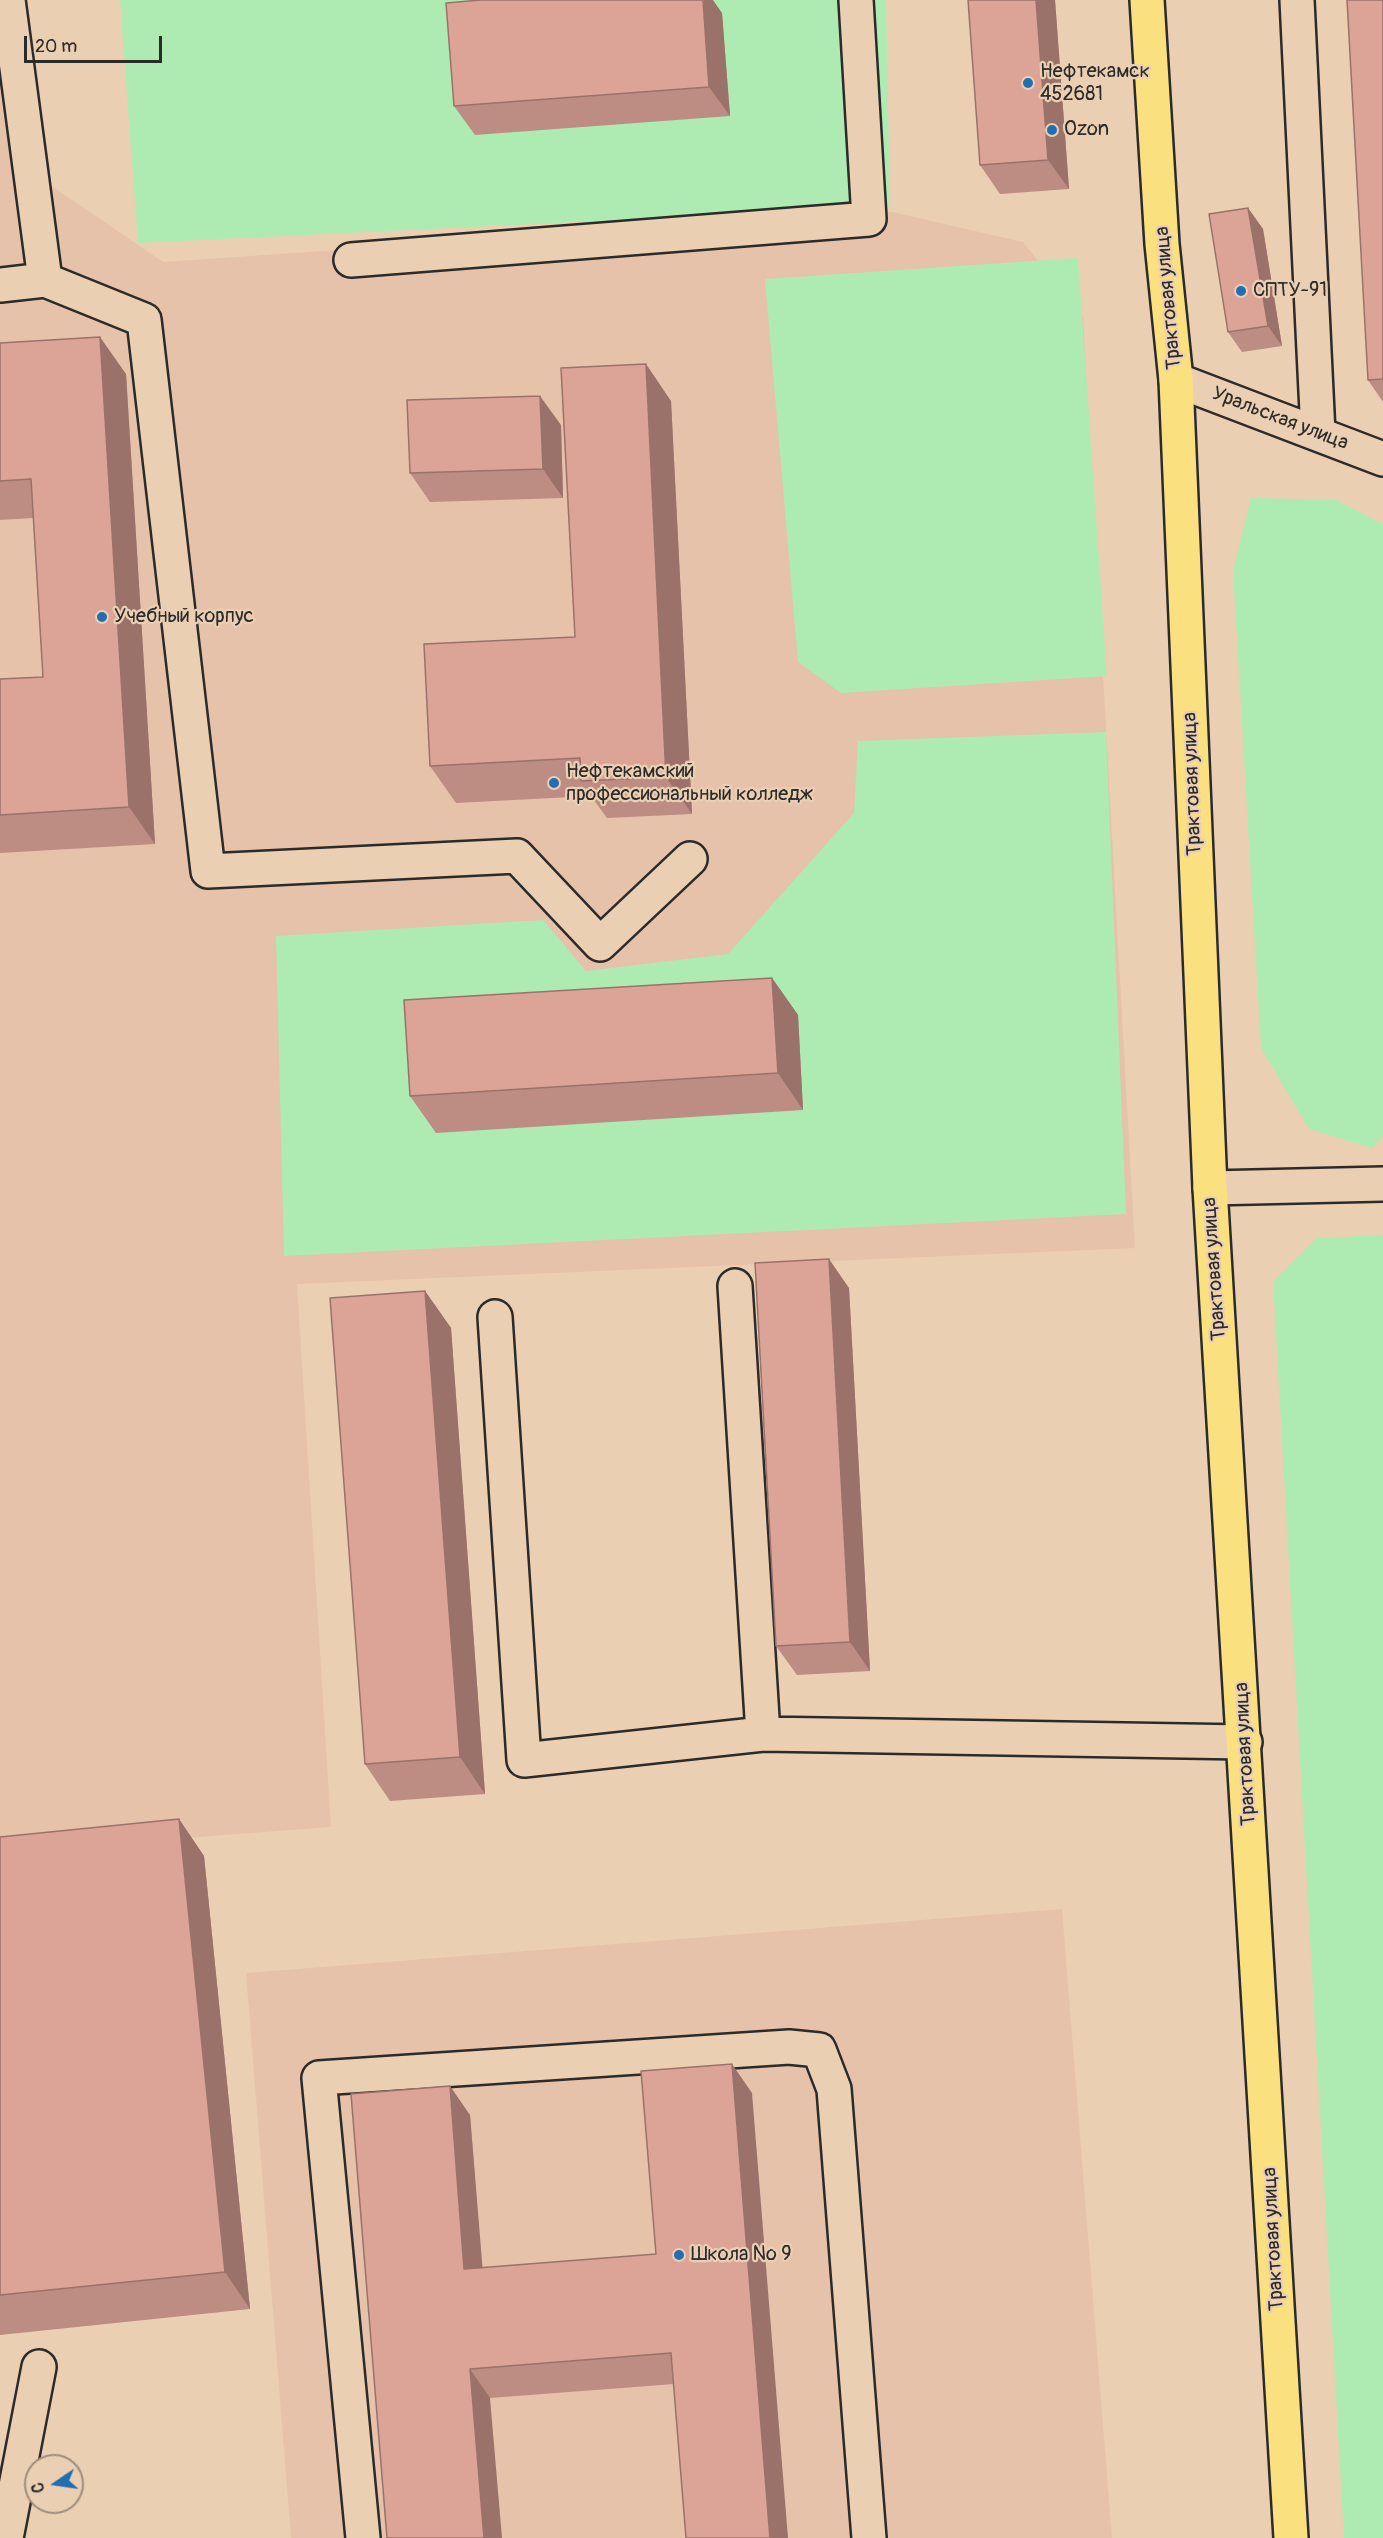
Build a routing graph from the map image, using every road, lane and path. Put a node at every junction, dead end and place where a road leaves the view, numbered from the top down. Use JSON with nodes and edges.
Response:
{"nodes":[{"id":1,"x":8,"y":0,"type":"edge"},
{"id":2,"x":856,"y":0,"type":"edge"},
{"id":3,"x":1147,"y":0,"type":"edge"},
{"id":4,"x":1297,"y":0,"type":"edge"},
{"id":5,"x":351,"y":260,"type":"dead end"},
{"id":6,"x":45,"y":280,"type":"junction"},
{"id":7,"x":0,"y":285,"type":"edge"},
{"id":8,"x":1176,"y":380,"type":"junction"},
{"id":9,"x":1318,"y":433,"type":"junction"},
{"id":10,"x":1383,"y":459,"type":"edge"},
{"id":11,"x":690,"y":859,"type":"dead end"},
{"id":12,"x":1383,"y":1184,"type":"edge"},
{"id":13,"x":1210,"y":1188,"type":"junction"},
{"id":14,"x":735,"y":1286,"type":"dead end"},
{"id":15,"x":495,"y":1317,"type":"dead end"},
{"id":16,"x":763,"y":1734,"type":"junction"},
{"id":17,"x":1245,"y":1742,"type":"junction"},
{"id":18,"x":39,"y":2367,"type":"dead end"},
{"id":19,"x":6,"y":2538,"type":"edge"},
{"id":20,"x":363,"y":2538,"type":"edge"},
{"id":21,"x":868,"y":2538,"type":"edge"},
{"id":22,"x":1291,"y":2538,"type":"edge"}],
"edges":[{"from":1,"to":6,"type":"street"},
{"from":2,"to":5,"type":"street"},
{"from":3,"to":8,"type":"main road","name":"Трактовая улица"},
{"from":4,"to":9,"type":"street"},
{"from":6,"to":7,"type":"street"},
{"from":6,"to":11,"type":"street"},
{"from":8,"to":9,"type":"street","name":"Уральская улица"},
{"from":8,"to":13,"type":"main road","name":"Трактовая улица"},
{"from":9,"to":10,"type":"street","name":"Уральская улица"},
{"from":12,"to":13,"type":"street"},
{"from":13,"to":17,"type":"main road","name":"Трактовая улица"},
{"from":14,"to":16,"type":"street"},
{"from":15,"to":16,"type":"street"},
{"from":16,"to":17,"type":"street"},
{"from":17,"to":22,"type":"main road","name":"Трактовая улица"},
{"from":18,"to":19,"type":"street"},
{"from":20,"to":21,"type":"street"}]}
